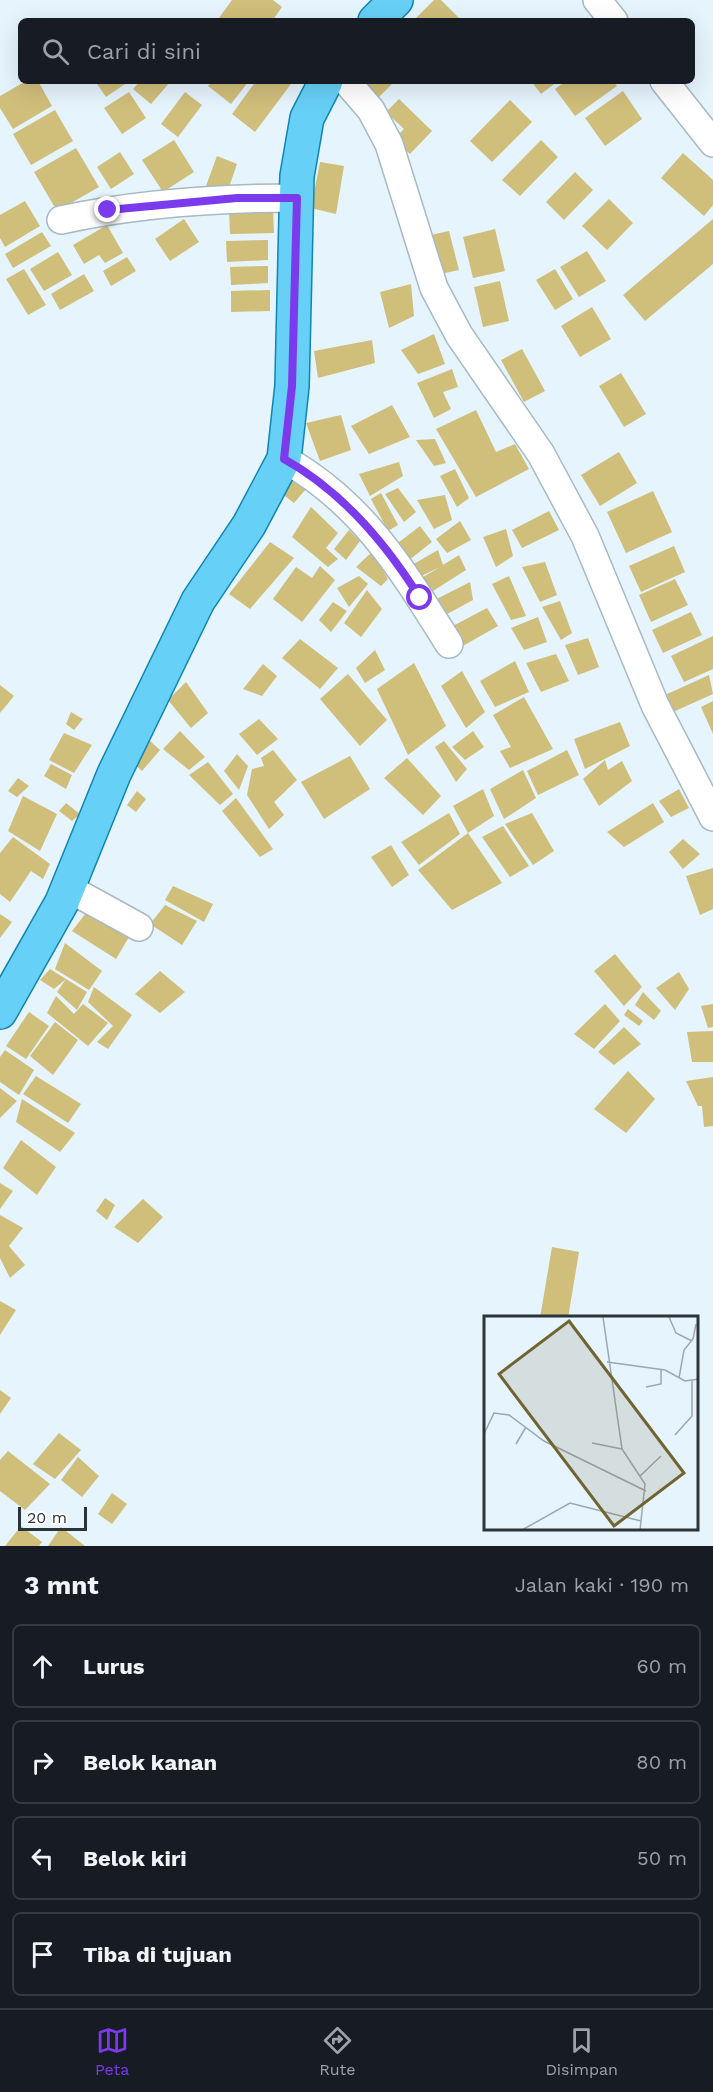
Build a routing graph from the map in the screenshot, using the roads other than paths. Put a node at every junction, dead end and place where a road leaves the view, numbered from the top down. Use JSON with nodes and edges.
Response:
{"nodes":[{"id":1,"x":396,"y":0,"type":"edge"},
{"id":2,"x":597,"y":0,"type":"edge"},
{"id":3,"x":378,"y":18,"type":"edge"},
{"id":4,"x":612,"y":18,"type":"edge"},
{"id":5,"x":324,"y":84,"type":"edge"},
{"id":6,"x":349,"y":84,"type":"edge"},
{"id":7,"x":666,"y":84,"type":"edge"},
{"id":8,"x":713,"y":143,"type":"edge"},
{"id":9,"x":297,"y":198,"type":"junction"},
{"id":10,"x":61,"y":220,"type":"dead end"},
{"id":11,"x":284,"y":459,"type":"junction"},
{"id":12,"x":449,"y":644,"type":"dead end"},
{"id":13,"x":713,"y":817,"type":"edge"},
{"id":14,"x":68,"y":888,"type":"junction"},
{"id":15,"x":139,"y":927,"type":"dead end"},
{"id":16,"x":0,"y":1012,"type":"edge"}],
"edges":[{"from":1,"to":3,"type":"main road"},
{"from":2,"to":4,"type":"street"},
{"from":5,"to":9,"type":"main road"},
{"from":6,"to":13,"type":"street"},
{"from":7,"to":8,"type":"street"},
{"from":9,"to":10,"type":"street"},
{"from":9,"to":11,"type":"main road"},
{"from":11,"to":12,"type":"street"},
{"from":11,"to":14,"type":"main road"},
{"from":14,"to":15,"type":"street"},
{"from":14,"to":16,"type":"main road"}]}
